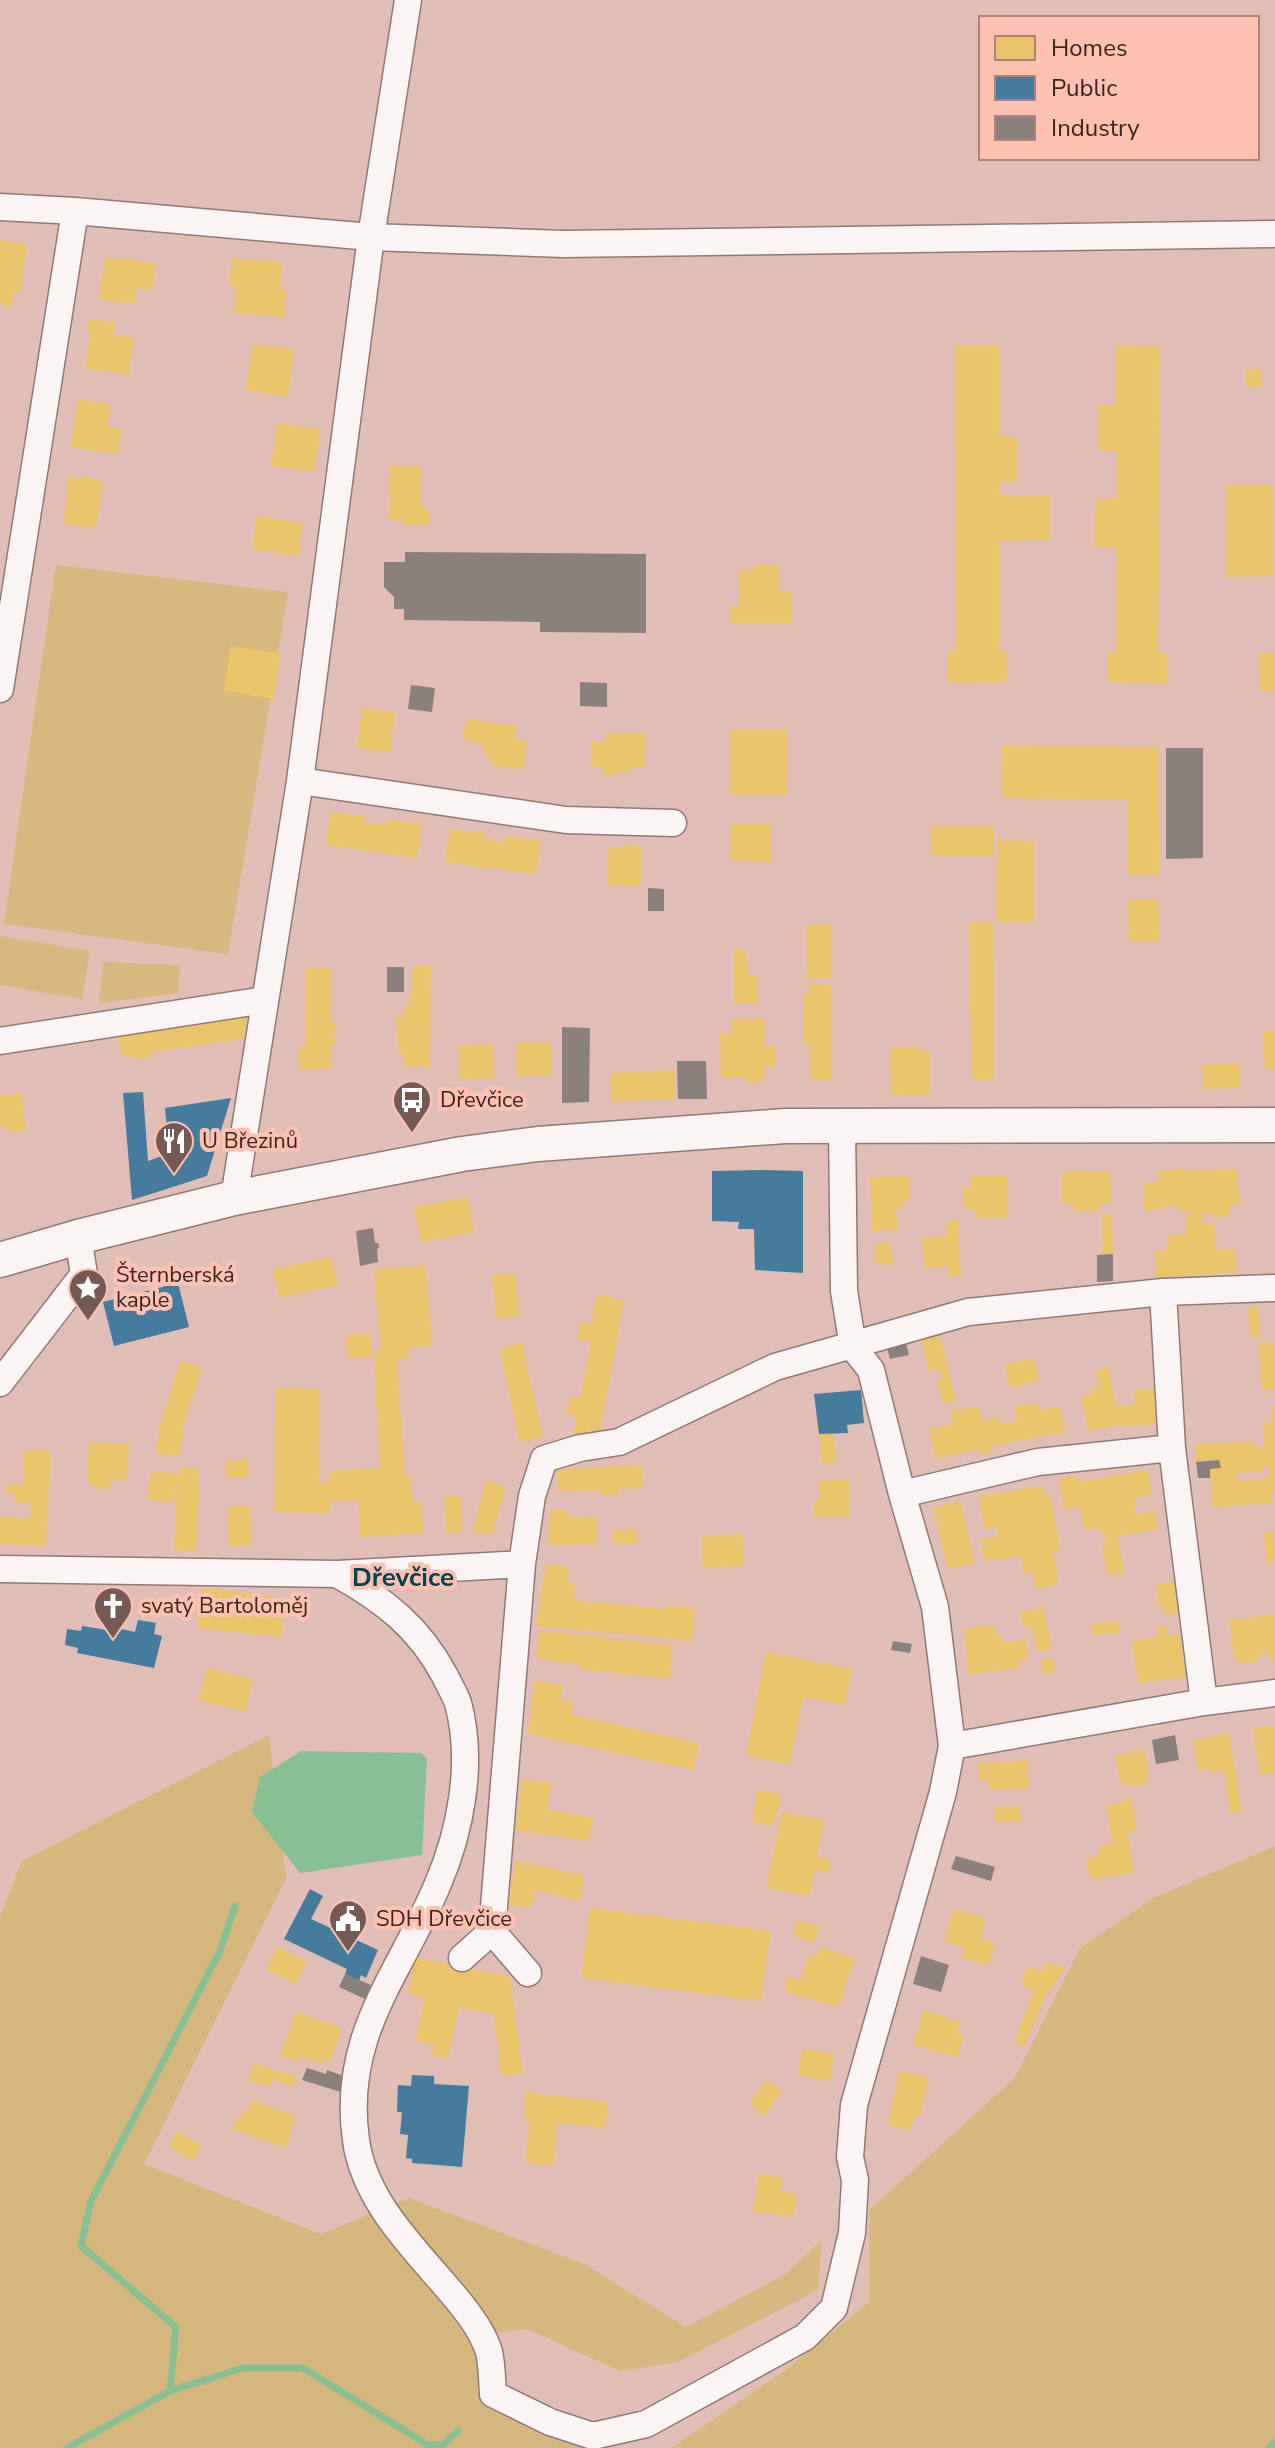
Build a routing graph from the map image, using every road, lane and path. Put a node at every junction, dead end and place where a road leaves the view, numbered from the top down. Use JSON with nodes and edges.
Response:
{"nodes":[{"id":1,"x":408,"y":0,"type":"edge"},
{"id":2,"x":0,"y":207,"type":"edge"},
{"id":3,"x":75,"y":211,"type":"junction"},
{"id":4,"x":1275,"y":234,"type":"edge"},
{"id":5,"x":371,"y":237,"type":"junction"},
{"id":6,"x":0,"y":689,"type":"edge"},
{"id":7,"x":300,"y":781,"type":"junction"},
{"id":8,"x":673,"y":823,"type":"dead end"},
{"id":9,"x":265,"y":1000,"type":"junction"},
{"id":10,"x":0,"y":1041,"type":"edge"},
{"id":11,"x":1275,"y":1125,"type":"edge"},
{"id":12,"x":842,"y":1127,"type":"junction"},
{"id":13,"x":234,"y":1198,"type":"junction"},
{"id":14,"x":78,"y":1237,"type":"junction"},
{"id":15,"x":0,"y":1260,"type":"edge"},
{"id":16,"x":1275,"y":1288,"type":"edge"},
{"id":17,"x":1163,"y":1292,"type":"junction"},
{"id":18,"x":853,"y":1347,"type":"junction"},
{"id":19,"x":0,"y":1383,"type":"edge"},
{"id":20,"x":1172,"y":1448,"type":"junction"},
{"id":21,"x":902,"y":1494,"type":"junction"},
{"id":22,"x":522,"y":1564,"type":"junction"},
{"id":23,"x":0,"y":1569,"type":"edge"},
{"id":24,"x":337,"y":1574,"type":"junction"},
{"id":25,"x":1275,"y":1693,"type":"edge"},
{"id":26,"x":1204,"y":1702,"type":"junction"},
{"id":27,"x":952,"y":1746,"type":"junction"},
{"id":28,"x":492,"y":1931,"type":"junction"},
{"id":29,"x":462,"y":1958,"type":"dead end"},
{"id":30,"x":528,"y":1973,"type":"dead end"}],
"edges":[{"from":1,"to":5,"type":"street"},
{"from":2,"to":3,"type":"street"},
{"from":3,"to":5,"type":"street"},
{"from":3,"to":6,"type":"street"},
{"from":4,"to":5,"type":"street"},
{"from":5,"to":7,"type":"street"},
{"from":7,"to":8,"type":"street"},
{"from":7,"to":9,"type":"street"},
{"from":9,"to":10,"type":"street"},
{"from":9,"to":13,"type":"street"},
{"from":11,"to":12,"type":"main road"},
{"from":12,"to":13,"type":"main road"},
{"from":12,"to":18,"type":"street"},
{"from":13,"to":14,"type":"main road"},
{"from":14,"to":15,"type":"main road"},
{"from":14,"to":19,"type":"street"},
{"from":16,"to":17,"type":"street"},
{"from":17,"to":18,"type":"street"},
{"from":17,"to":20,"type":"street"},
{"from":18,"to":21,"type":"street"},
{"from":18,"to":22,"type":"street"},
{"from":20,"to":21,"type":"street"},
{"from":20,"to":26,"type":"street"},
{"from":21,"to":27,"type":"street"},
{"from":22,"to":24,"type":"street"},
{"from":22,"to":28,"type":"street"},
{"from":23,"to":24,"type":"street"},
{"from":24,"to":27,"type":"street"},
{"from":25,"to":26,"type":"street"},
{"from":26,"to":27,"type":"street"},
{"from":28,"to":29,"type":"street"},
{"from":28,"to":30,"type":"street"}]}
